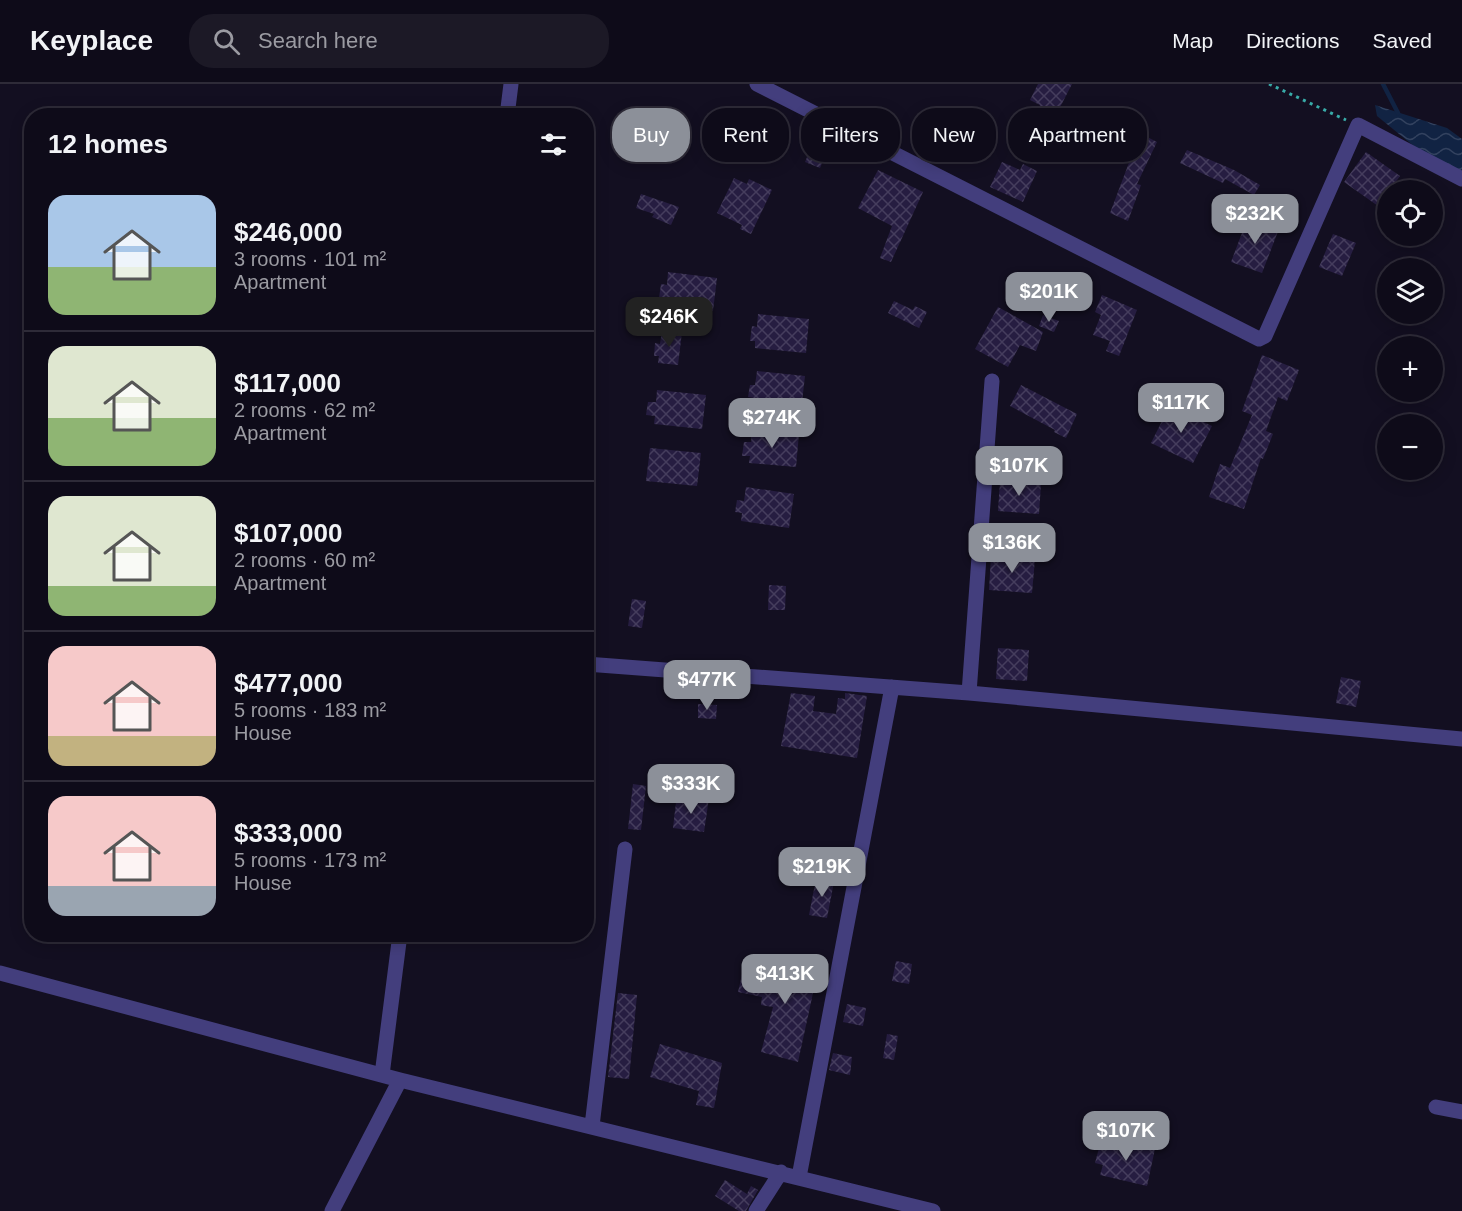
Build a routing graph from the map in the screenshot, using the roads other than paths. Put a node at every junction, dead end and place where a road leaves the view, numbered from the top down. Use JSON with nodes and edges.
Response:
{"nodes":[{"id":1,"x":511,"y":84,"type":"edge"},
{"id":2,"x":757,"y":84,"type":"edge"},
{"id":3,"x":508,"y":108,"type":"edge"},
{"id":4,"x":1462,"y":179,"type":"edge"},
{"id":5,"x":992,"y":381,"type":"dead end"},
{"id":6,"x":594,"y":665,"type":"edge"},
{"id":7,"x":892,"y":687,"type":"junction"},
{"id":8,"x":969,"y":693,"type":"junction"},
{"id":9,"x":1462,"y":740,"type":"edge"},
{"id":10,"x":625,"y":849,"type":"dead end"},
{"id":11,"x":399,"y":942,"type":"edge"},
{"id":12,"x":0,"y":973,"type":"edge"},
{"id":13,"x":382,"y":1075,"type":"junction"},
{"id":14,"x":400,"y":1080,"type":"junction"},
{"id":15,"x":1436,"y":1107,"type":"dead end"},
{"id":16,"x":1462,"y":1112,"type":"edge"},
{"id":17,"x":592,"y":1126,"type":"junction"},
{"id":18,"x":781,"y":1172,"type":"junction"},
{"id":19,"x":799,"y":1177,"type":"junction"},
{"id":20,"x":332,"y":1211,"type":"edge"},
{"id":21,"x":756,"y":1211,"type":"edge"},
{"id":22,"x":933,"y":1211,"type":"edge"}],
"edges":[{"from":1,"to":3,"type":"street"},
{"from":2,"to":4,"type":"street"},
{"from":5,"to":8,"type":"street"},
{"from":6,"to":7,"type":"street"},
{"from":7,"to":8,"type":"street"},
{"from":7,"to":19,"type":"street"},
{"from":8,"to":9,"type":"street"},
{"from":10,"to":17,"type":"street"},
{"from":11,"to":13,"type":"street"},
{"from":12,"to":13,"type":"street"},
{"from":13,"to":14,"type":"street"},
{"from":14,"to":17,"type":"street"},
{"from":14,"to":20,"type":"street"},
{"from":15,"to":16,"type":"street"},
{"from":17,"to":18,"type":"street"},
{"from":18,"to":19,"type":"street"},
{"from":18,"to":21,"type":"street"},
{"from":19,"to":22,"type":"street"}]}
